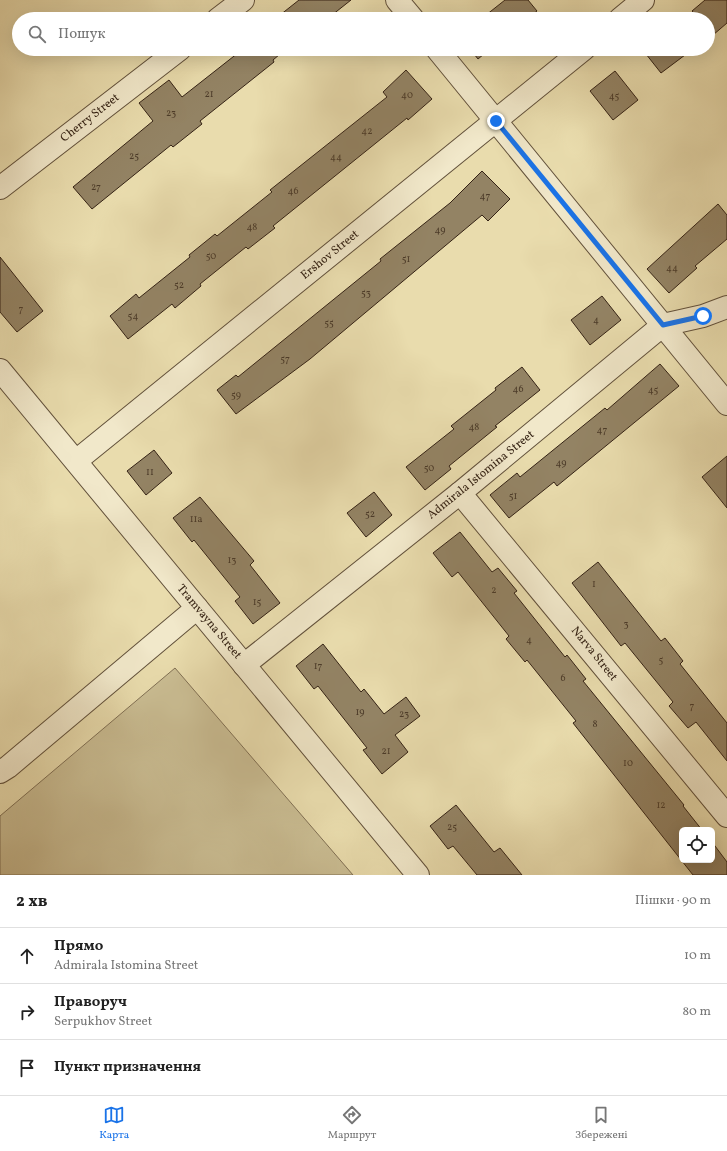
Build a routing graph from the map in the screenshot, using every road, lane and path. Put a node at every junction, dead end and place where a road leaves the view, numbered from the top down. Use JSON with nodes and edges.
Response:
{"nodes":[{"id":1,"x":243,"y":0,"type":"edge"},
{"id":2,"x":397,"y":0,"type":"edge"},
{"id":3,"x":643,"y":0,"type":"edge"},
{"id":4,"x":227,"y":12,"type":"edge"},
{"id":5,"x":407,"y":12,"type":"edge"},
{"id":6,"x":628,"y":12,"type":"edge"},
{"id":7,"x":171,"y":56,"type":"edge"},
{"id":8,"x":443,"y":56,"type":"edge"},
{"id":9,"x":575,"y":56,"type":"edge"},
{"id":10,"x":496,"y":121,"type":"junction"},
{"id":11,"x":0,"y":188,"type":"edge"},
{"id":12,"x":727,"y":307,"type":"edge"},
{"id":13,"x":663,"y":325,"type":"junction"},
{"id":14,"x":0,"y":370,"type":"edge"},
{"id":15,"x":727,"y":404,"type":"edge"},
{"id":16,"x":76,"y":461,"type":"junction"},
{"id":17,"x":460,"y":493,"type":"junction"},
{"id":18,"x":197,"y":608,"type":"junction"},
{"id":19,"x":244,"y":665,"type":"junction"},
{"id":20,"x":0,"y":772,"type":"edge"},
{"id":21,"x":727,"y":816,"type":"edge"},
{"id":22,"x":418,"y":875,"type":"edge"}],
"edges":[{"from":1,"to":4,"type":"street"},
{"from":2,"to":5,"type":"street"},
{"from":3,"to":6,"type":"street"},
{"from":7,"to":11,"type":"street","name":"Cherry Street"},
{"from":8,"to":10,"type":"street"},
{"from":9,"to":10,"type":"street","name":"Ershov Street"},
{"from":10,"to":13,"type":"street"},
{"from":10,"to":16,"type":"street","name":"Ershov Street"},
{"from":12,"to":13,"type":"street","name":"Admirala Istomina Street"},
{"from":13,"to":15,"type":"street"},
{"from":13,"to":17,"type":"street","name":"Admirala Istomina Street"},
{"from":14,"to":16,"type":"street","name":"Tramvayna Street"},
{"from":16,"to":18,"type":"street","name":"Tramvayna Street"},
{"from":17,"to":19,"type":"street","name":"Admirala Istomina Street"},
{"from":17,"to":21,"type":"street","name":"Narva Street"},
{"from":18,"to":19,"type":"street","name":"Tramvayna Street"},
{"from":18,"to":20,"type":"street"},
{"from":19,"to":22,"type":"street","name":"Tramvayna Street"}]}
